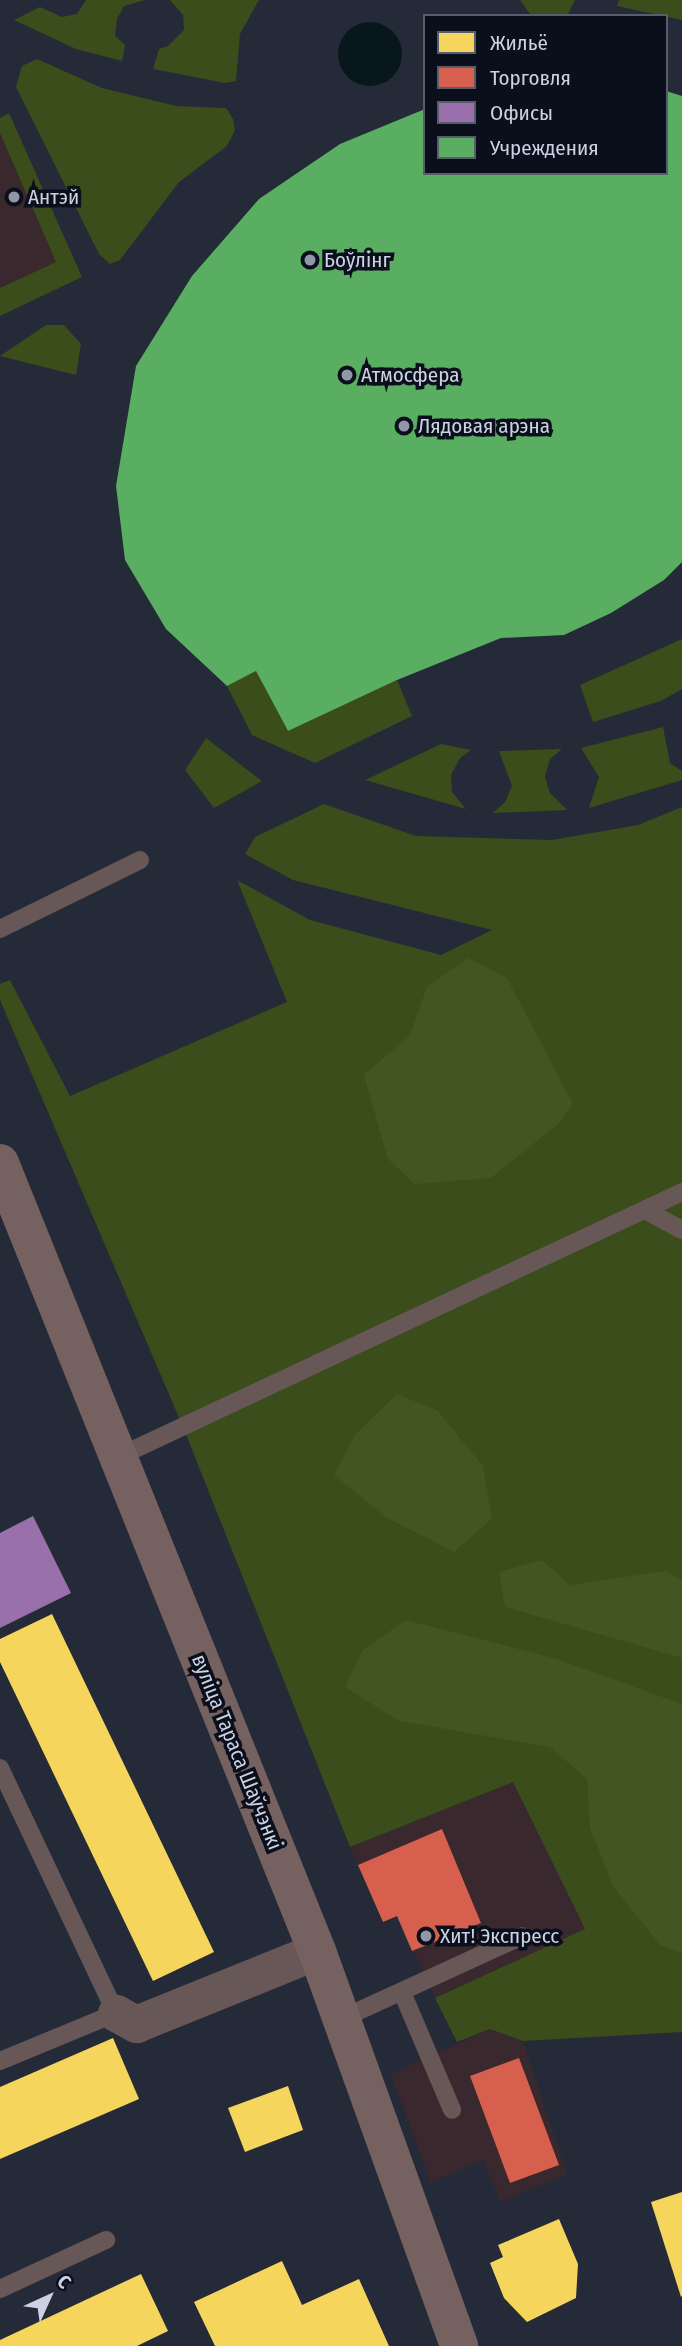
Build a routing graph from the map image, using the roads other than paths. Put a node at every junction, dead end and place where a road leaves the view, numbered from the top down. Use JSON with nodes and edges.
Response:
{"nodes":[{"id":1,"x":140,"y":860,"type":"dead end"},
{"id":2,"x":0,"y":929,"type":"edge"},
{"id":3,"x":0,"y":1163,"type":"edge"},
{"id":4,"x":682,"y":1192,"type":"edge"},
{"id":5,"x":645,"y":1210,"type":"junction"},
{"id":6,"x":682,"y":1230,"type":"edge"},
{"id":7,"x":118,"y":1457,"type":"junction"},
{"id":8,"x":0,"y":1768,"type":"edge"},
{"id":9,"x":522,"y":1936,"type":"dead end"},
{"id":10,"x":317,"y":1951,"type":"junction"},
{"id":11,"x":402,"y":1992,"type":"junction"},
{"id":12,"x":116,"y":2012,"type":"junction"},
{"id":13,"x":341,"y":2019,"type":"junction"},
{"id":14,"x":0,"y":2061,"type":"edge"},
{"id":15,"x":452,"y":2110,"type":"dead end"},
{"id":16,"x":106,"y":2240,"type":"dead end"},
{"id":17,"x":0,"y":2289,"type":"edge"},
{"id":18,"x":459,"y":2346,"type":"edge"}],
"edges":[{"from":1,"to":2,"type":"lane"},
{"from":3,"to":7,"type":"street","name":"вуліца Тараса Шаўчэнкі"},
{"from":4,"to":5,"type":"lane"},
{"from":5,"to":6,"type":"lane"},
{"from":5,"to":7,"type":"lane"},
{"from":7,"to":10,"type":"street","name":"вуліца Тараса Шаўчэнкі"},
{"from":8,"to":12,"type":"lane"},
{"from":9,"to":11,"type":"lane"},
{"from":10,"to":12,"type":"street"},
{"from":10,"to":13,"type":"street","name":"вуліца Тараса Шаўчэнкі"},
{"from":11,"to":13,"type":"lane"},
{"from":11,"to":15,"type":"lane"},
{"from":12,"to":14,"type":"lane"},
{"from":13,"to":18,"type":"street","name":"вуліца Тараса Шаўчэнкі"},
{"from":16,"to":17,"type":"lane"}]}
